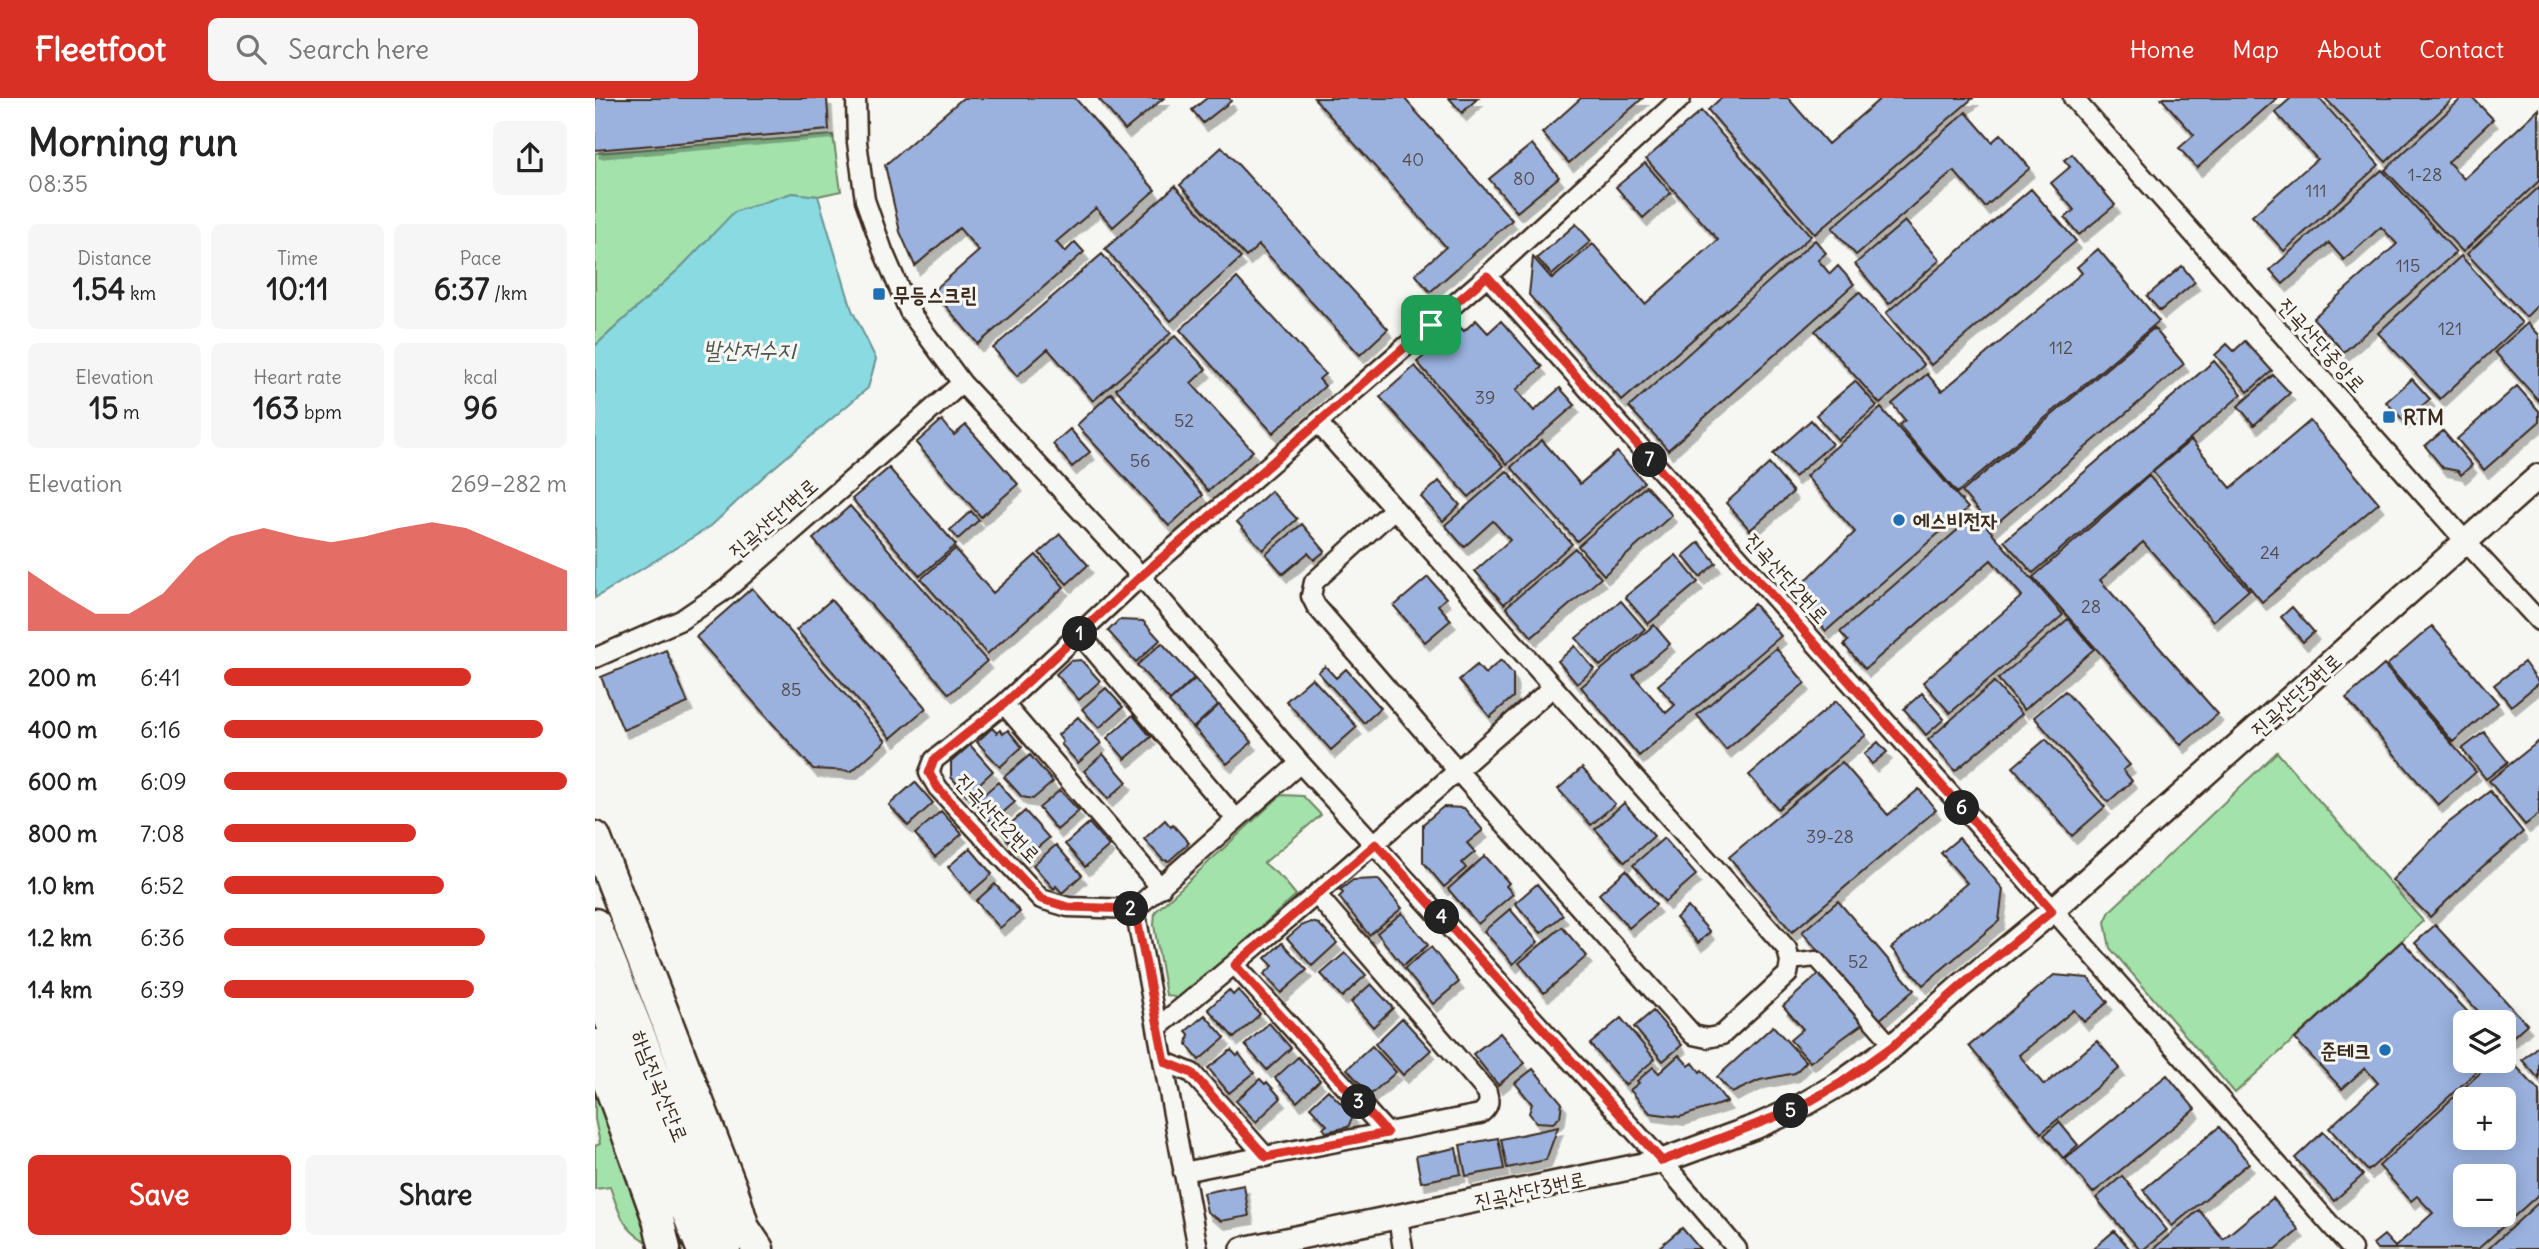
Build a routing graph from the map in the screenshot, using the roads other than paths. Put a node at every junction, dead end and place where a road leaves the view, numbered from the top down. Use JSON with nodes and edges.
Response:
{"nodes":[{"id":1,"x":856,"y":98,"type":"edge"},
{"id":2,"x":1681,"y":98,"type":"edge"},
{"id":3,"x":2073,"y":98,"type":"edge"},
{"id":4,"x":1487,"y":276,"type":"junction"},
{"id":5,"x":962,"y":383,"type":"junction"},
{"id":6,"x":1318,"y":423,"type":"junction"},
{"id":7,"x":2539,"y":476,"type":"edge"},
{"id":8,"x":1394,"y":509,"type":"junction"},
{"id":9,"x":2467,"y":543,"type":"junction"},
{"id":10,"x":1141,"y":576,"type":"junction"},
{"id":11,"x":2539,"y":621,"type":"edge"},
{"id":12,"x":1080,"y":634,"type":"junction"},
{"id":13,"x":595,"y":658,"type":"edge"},
{"id":14,"x":1553,"y":687,"type":"junction"},
{"id":15,"x":1004,"y":704,"type":"junction"},
{"id":16,"x":1300,"y":763,"type":"junction"},
{"id":17,"x":1457,"y":771,"type":"junction"},
{"id":18,"x":1236,"y":819,"type":"junction"},
{"id":19,"x":595,"y":837,"type":"edge"},
{"id":20,"x":1376,"y":844,"type":"junction"},
{"id":21,"x":1160,"y":888,"type":"junction"},
{"id":22,"x":1316,"y":894,"type":"junction"},
{"id":23,"x":1135,"y":909,"type":"junction"},
{"id":24,"x":2052,"y":911,"type":"junction"},
{"id":25,"x":595,"y":924,"type":"edge"},
{"id":26,"x":1790,"y":962,"type":"junction"},
{"id":27,"x":1235,"y":965,"type":"junction"},
{"id":28,"x":595,"y":982,"type":"edge"},
{"id":29,"x":1158,"y":1027,"type":"junction"},
{"id":30,"x":595,"y":1045,"type":"edge"},
{"id":31,"x":1893,"y":1046,"type":"junction"},
{"id":32,"x":1165,"y":1062,"type":"junction"},
{"id":33,"x":1387,"y":1133,"type":"junction"},
{"id":34,"x":1266,"y":1157,"type":"junction"},
{"id":35,"x":1662,"y":1161,"type":"junction"},
{"id":36,"x":1183,"y":1172,"type":"junction"},
{"id":37,"x":1398,"y":1218,"type":"junction"},
{"id":38,"x":658,"y":1219,"type":"junction"},
{"id":39,"x":721,"y":1241,"type":"edge"},
{"id":40,"x":665,"y":1249,"type":"edge"},
{"id":41,"x":1198,"y":1249,"type":"edge"},
{"id":42,"x":1243,"y":1249,"type":"edge"},
{"id":43,"x":1403,"y":1249,"type":"edge"},
{"id":44,"x":1737,"y":1249,"type":"edge"},
{"id":45,"x":2352,"y":1249,"type":"edge"}],
"edges":[{"from":1,"to":5,"type":"street"},
{"from":2,"to":4,"type":"street","name":"진곡산단2번로"},
{"from":3,"to":9,"type":"street","name":"진곡산단중앙로"},
{"from":4,"to":6,"type":"street","name":"진곡산단2번로"},
{"from":4,"to":24,"type":"street","name":"진곡산단2번로"},
{"from":5,"to":10,"type":"street"},
{"from":5,"to":13,"type":"street","name":"진곡산단1번로"},
{"from":6,"to":8,"type":"street"},
{"from":6,"to":10,"type":"street","name":"진곡산단2번로"},
{"from":7,"to":9,"type":"street","name":"진곡산단3번로"},
{"from":8,"to":14,"type":"street"},
{"from":8,"to":17,"type":"street"},
{"from":9,"to":11,"type":"street","name":"진곡산단중앙로"},
{"from":9,"to":24,"type":"street","name":"진곡산단3번로"},
{"from":10,"to":12,"type":"street","name":"진곡산단2번로"},
{"from":10,"to":16,"type":"street"},
{"from":12,"to":15,"type":"street","name":"진곡산단2번로"},
{"from":12,"to":18,"type":"street"},
{"from":14,"to":17,"type":"street"},
{"from":14,"to":26,"type":"street"},
{"from":15,"to":21,"type":"street"},
{"from":15,"to":23,"type":"street","name":"진곡산단2번로"},
{"from":16,"to":18,"type":"street"},
{"from":16,"to":20,"type":"street"},
{"from":17,"to":20,"type":"street"},
{"from":17,"to":26,"type":"street"},
{"from":18,"to":21,"type":"street"},
{"from":19,"to":39,"type":"highway"},
{"from":20,"to":22,"type":"street"},
{"from":20,"to":35,"type":"street"},
{"from":21,"to":23,"type":"street"},
{"from":22,"to":27,"type":"street"},
{"from":22,"to":33,"type":"street"},
{"from":23,"to":29,"type":"street"},
{"from":24,"to":31,"type":"street","name":"진곡산단3번로"},
{"from":24,"to":45,"type":"street"},
{"from":25,"to":39,"type":"highway","name":"하남진곡산단로"},
{"from":26,"to":31,"type":"street"},
{"from":27,"to":29,"type":"street"},
{"from":27,"to":33,"type":"street"},
{"from":28,"to":39,"type":"highway","name":"하남진곡산단로"},
{"from":29,"to":32,"type":"street"},
{"from":30,"to":38,"type":"highway"},
{"from":31,"to":35,"type":"street","name":"진곡산단3번로"},
{"from":32,"to":34,"type":"street"},
{"from":32,"to":36,"type":"street"},
{"from":33,"to":34,"type":"street"},
{"from":34,"to":36,"type":"street"},
{"from":35,"to":37,"type":"street","name":"진곡산단3번로"},
{"from":35,"to":44,"type":"street"},
{"from":36,"to":41,"type":"street"},
{"from":37,"to":42,"type":"street","name":"진곡산단3번로"},
{"from":37,"to":43,"type":"street"},
{"from":38,"to":39,"type":"highway"},
{"from":38,"to":40,"type":"highway"}]}
